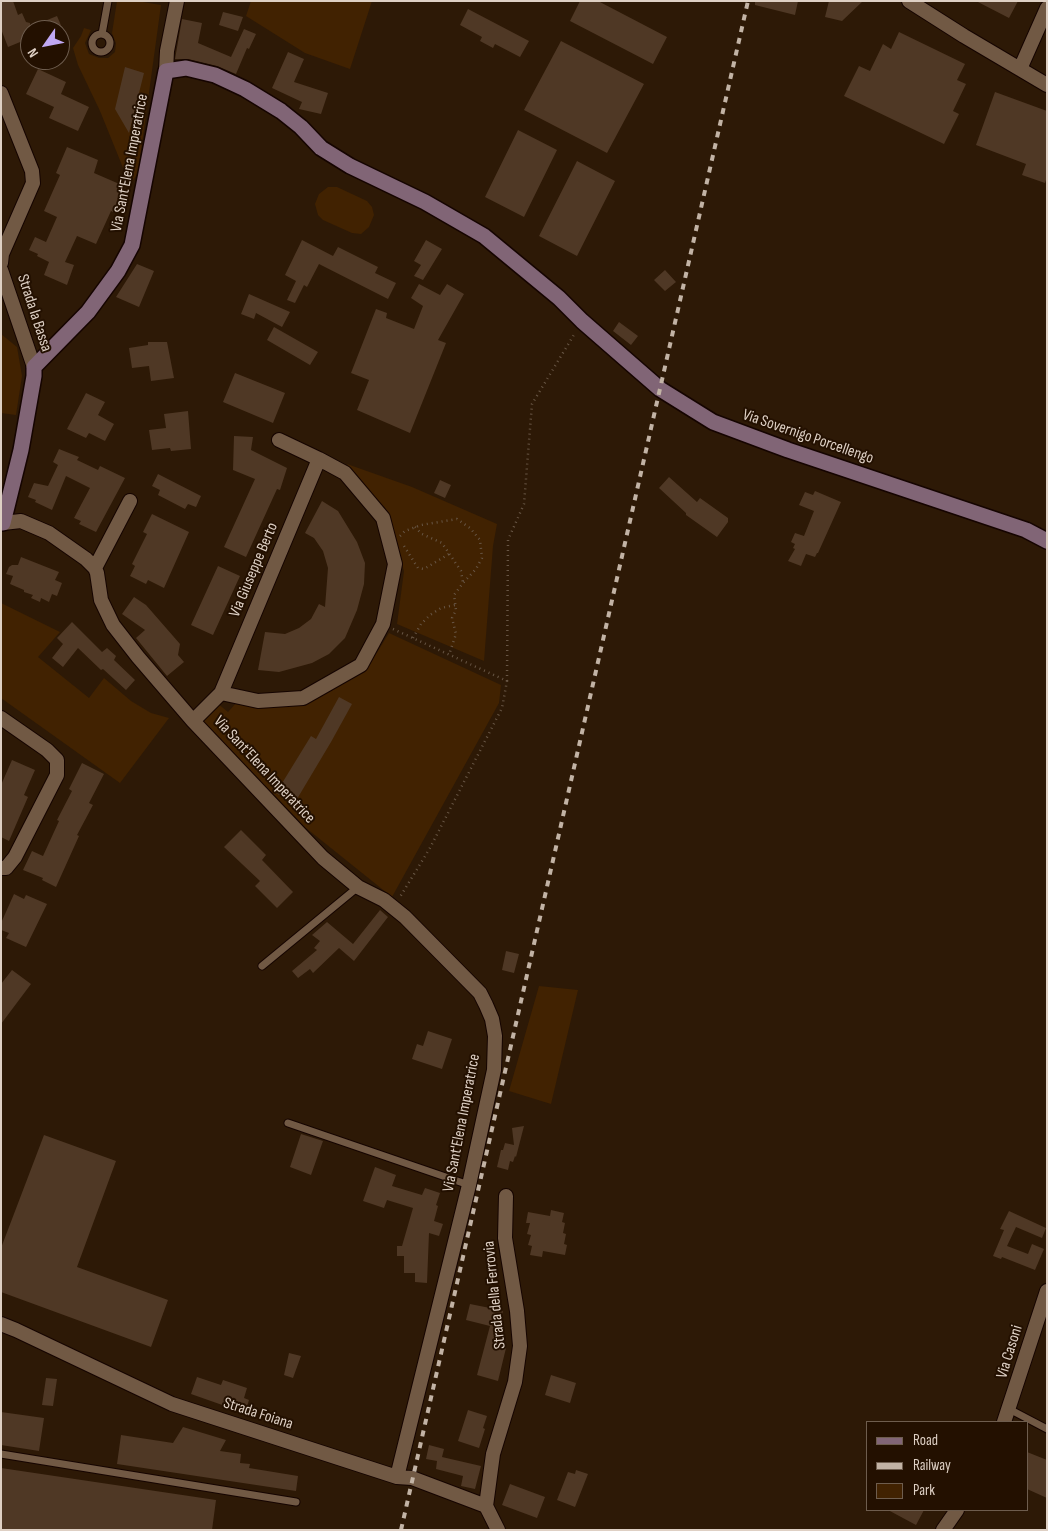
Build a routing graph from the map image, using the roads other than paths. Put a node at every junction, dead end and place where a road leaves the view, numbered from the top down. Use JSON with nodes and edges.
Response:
{"nodes":[{"id":1,"x":108,"y":1,"type":"edge"},
{"id":2,"x":177,"y":1,"type":"edge"},
{"id":3,"x":909,"y":1,"type":"edge"},
{"id":4,"x":1047,"y":8,"type":"edge"},
{"id":5,"x":102,"y":34,"type":"dead end"},
{"id":6,"x":1020,"y":69,"type":"junction"},
{"id":7,"x":166,"y":71,"type":"junction"},
{"id":8,"x":1047,"y":85,"type":"edge"},
{"id":9,"x":1,"y":93,"type":"edge"},
{"id":10,"x":1,"y":262,"type":"edge"},
{"id":11,"x":1,"y":270,"type":"edge"},
{"id":12,"x":34,"y":367,"type":"junction"},
{"id":13,"x":279,"y":440,"type":"dead end"},
{"id":14,"x":319,"y":459,"type":"junction"},
{"id":15,"x":130,"y":501,"type":"dead end"},
{"id":16,"x":2,"y":523,"type":"edge"},
{"id":17,"x":1047,"y":541,"type":"edge"},
{"id":18,"x":95,"y":568,"type":"junction"},
{"id":19,"x":221,"y":693,"type":"junction"},
{"id":20,"x":1,"y":718,"type":"edge"},
{"id":21,"x":193,"y":721,"type":"junction"},
{"id":22,"x":4,"y":868,"type":"edge"},
{"id":23,"x":358,"y":887,"type":"junction"},
{"id":24,"x":262,"y":966,"type":"dead end"},
{"id":25,"x":288,"y":1123,"type":"dead end"},
{"id":26,"x":468,"y":1185,"type":"junction"},
{"id":27,"x":506,"y":1196,"type":"dead end"},
{"id":28,"x":1047,"y":1291,"type":"edge"},
{"id":29,"x":1,"y":1324,"type":"edge"},
{"id":30,"x":1009,"y":1409,"type":"junction"},
{"id":31,"x":1004,"y":1421,"type":"edge"},
{"id":32,"x":1047,"y":1430,"type":"edge"},
{"id":33,"x":1,"y":1454,"type":"edge"},
{"id":34,"x":397,"y":1477,"type":"junction"},
{"id":35,"x":296,"y":1502,"type":"dead end"},
{"id":36,"x":486,"y":1506,"type":"junction"},
{"id":37,"x":955,"y":1511,"type":"edge"},
{"id":38,"x":498,"y":1530,"type":"edge"},
{"id":39,"x":943,"y":1530,"type":"edge"}],
"edges":[{"from":1,"to":5,"type":"lane"},
{"from":2,"to":7,"type":"street"},
{"from":3,"to":6,"type":"street"},
{"from":4,"to":6,"type":"street"},
{"from":6,"to":8,"type":"street"},
{"from":7,"to":12,"type":"street","name":"Via Sant'Elena Imperatrice"},
{"from":7,"to":17,"type":"street","name":"Via Sovernigo Porcellengo"},
{"from":9,"to":10,"type":"street","name":"Strada la Bassa"},
{"from":11,"to":12,"type":"street","name":"Strada la Bassa"},
{"from":12,"to":16,"type":"street"},
{"from":13,"to":14,"type":"street"},
{"from":14,"to":19,"type":"street","name":"Via Giuseppe Berto"},
{"from":14,"to":19,"type":"street"},
{"from":15,"to":18,"type":"street"},
{"from":16,"to":18,"type":"street"},
{"from":18,"to":21,"type":"street","name":"Via Sant'Elena Imperatrice"},
{"from":19,"to":21,"type":"street","name":"Via Giuseppe Berto"},
{"from":20,"to":22,"type":"street"},
{"from":21,"to":23,"type":"street","name":"Via Sant'Elena Imperatrice"},
{"from":23,"to":24,"type":"lane"},
{"from":23,"to":26,"type":"street","name":"Via Sant'Elena Imperatrice"},
{"from":25,"to":26,"type":"lane"},
{"from":26,"to":34,"type":"street","name":"Via Sant'Elena Imperatrice"},
{"from":27,"to":36,"type":"street","name":"Strada della Ferrovia"},
{"from":28,"to":30,"type":"street","name":"Via Casoni"},
{"from":29,"to":34,"type":"street","name":"Strada Foiana"},
{"from":30,"to":31,"type":"street","name":"Via Casoni"},
{"from":30,"to":32,"type":"lane"},
{"from":33,"to":35,"type":"lane"},
{"from":34,"to":36,"type":"street","name":"Strada Foiana"},
{"from":36,"to":38,"type":"street"},
{"from":37,"to":39,"type":"street"}]}
